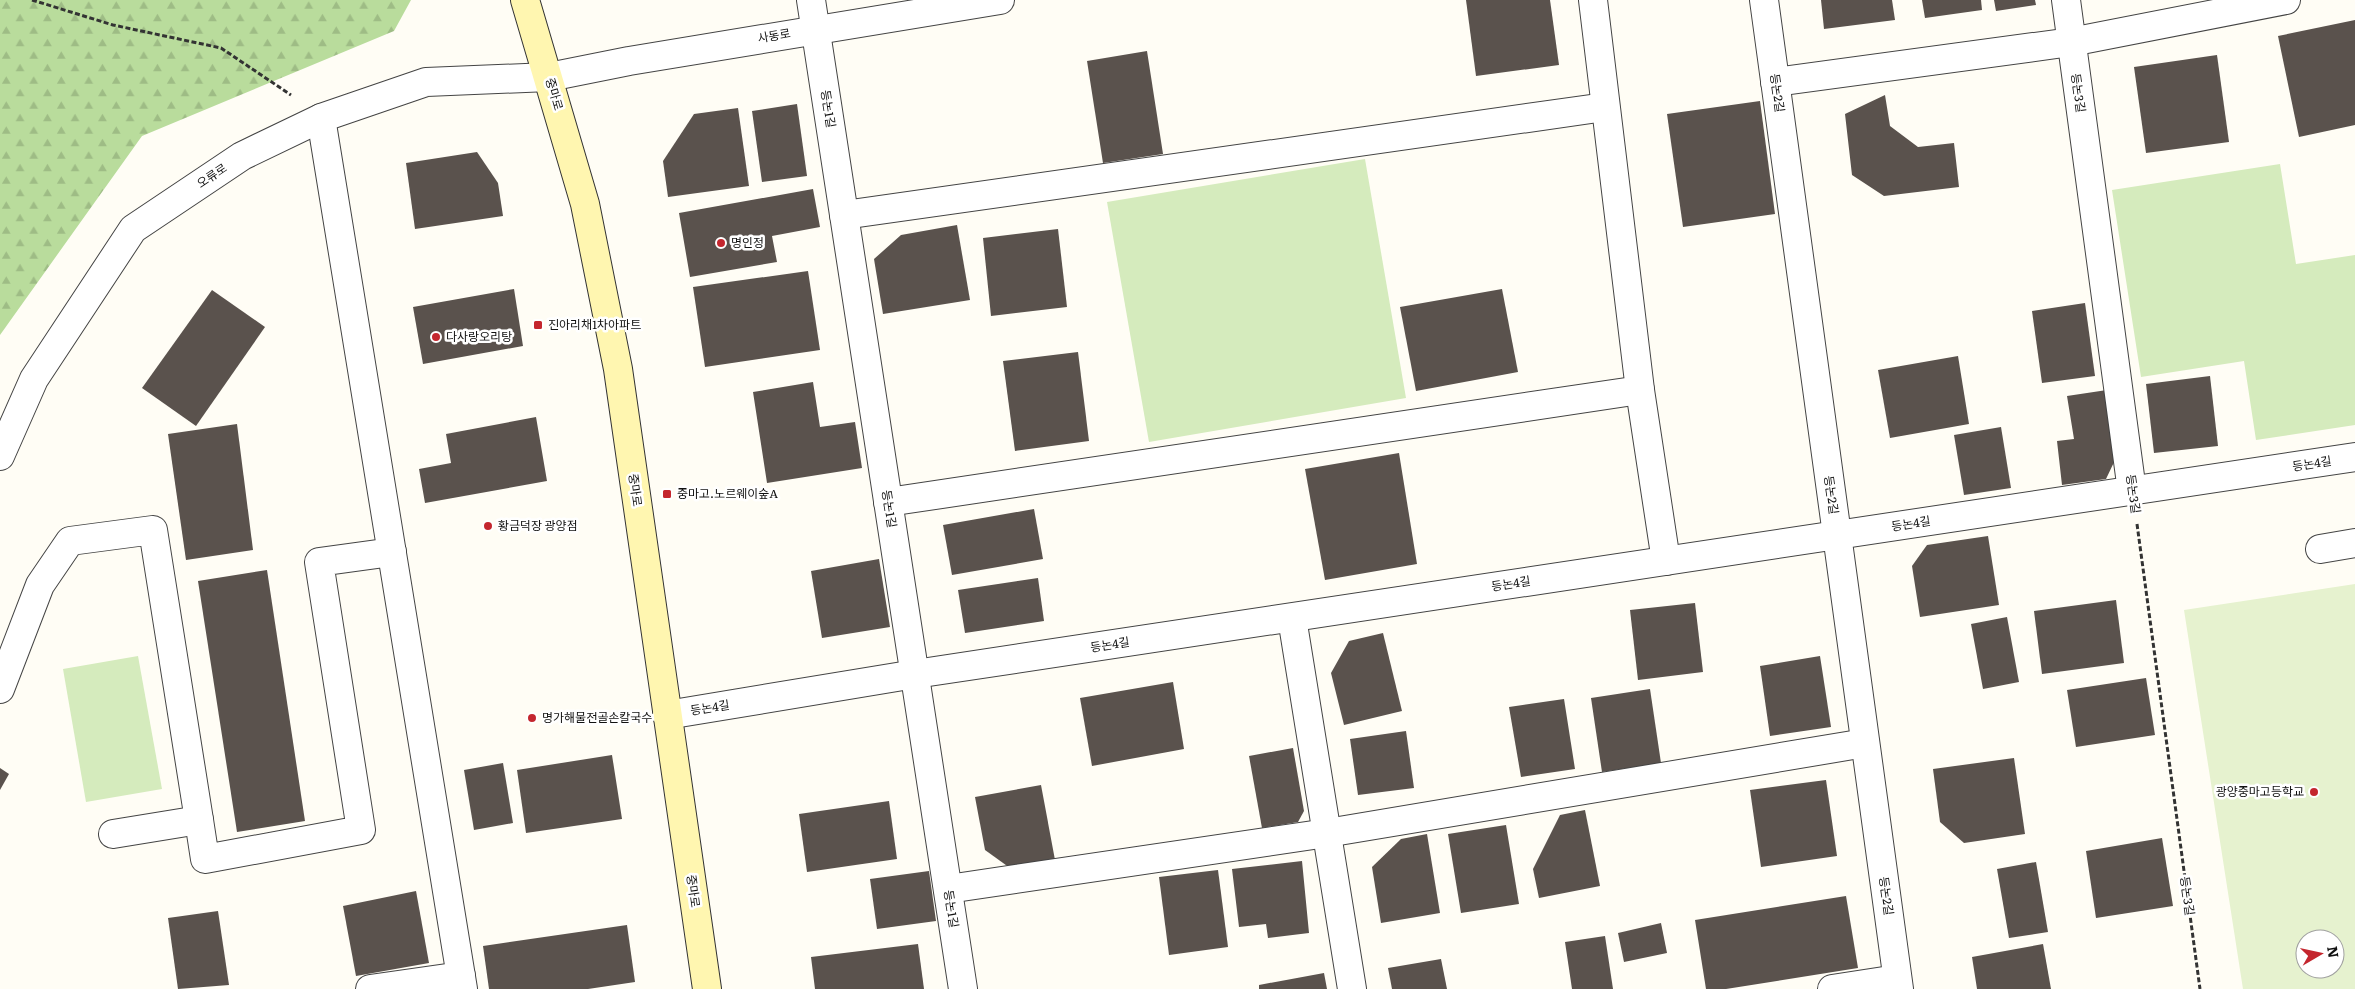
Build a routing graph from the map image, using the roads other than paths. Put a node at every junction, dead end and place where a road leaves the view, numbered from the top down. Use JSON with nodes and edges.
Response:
{"nodes":[{"id":1,"x":525,"y":0,"type":"edge"},
{"id":2,"x":811,"y":0,"type":"edge"},
{"id":3,"x":1000,"y":0,"type":"edge"},
{"id":4,"x":1593,"y":0,"type":"edge"},
{"id":5,"x":1764,"y":0,"type":"edge"},
{"id":6,"x":2066,"y":0,"type":"edge"},
{"id":7,"x":2286,"y":0,"type":"edge"},
{"id":8,"x":815,"y":29,"type":"junction"},
{"id":9,"x":2072,"y":42,"type":"junction"},
{"id":10,"x":549,"y":77,"type":"junction"},
{"id":11,"x":1775,"y":82,"type":"junction"},
{"id":12,"x":1606,"y":107,"type":"junction"},
{"id":13,"x":321,"y":118,"type":"junction"},
{"id":14,"x":844,"y":215,"type":"junction"},
{"id":15,"x":1640,"y":390,"type":"junction"},
{"id":16,"x":0,"y":456,"type":"edge"},
{"id":17,"x":2355,"y":457,"type":"edge"},
{"id":18,"x":2132,"y":491,"type":"junction"},
{"id":19,"x":888,"y":502,"type":"junction"},
{"id":20,"x":1837,"y":536,"type":"junction"},
{"id":21,"x":2355,"y":544,"type":"edge"},
{"id":22,"x":2320,"y":549,"type":"dead end"},
{"id":23,"x":392,"y":552,"type":"junction"},
{"id":24,"x":1666,"y":561,"type":"junction"},
{"id":25,"x":1292,"y":618,"type":"junction"},
{"id":26,"x":915,"y":674,"type":"junction"},
{"id":27,"x":0,"y":689,"type":"edge"},
{"id":28,"x":667,"y":716,"type":"junction"},
{"id":29,"x":1865,"y":743,"type":"junction"},
{"id":30,"x":199,"y":820,"type":"junction"},
{"id":31,"x":1327,"y":833,"type":"junction"},
{"id":32,"x":113,"y":834,"type":"dead end"},
{"id":33,"x":948,"y":889,"type":"junction"},
{"id":34,"x":462,"y":982,"type":"edge"},
{"id":35,"x":1898,"y":984,"type":"edge"},
{"id":36,"x":370,"y":989,"type":"edge"},
{"id":37,"x":706,"y":989,"type":"edge"},
{"id":38,"x":964,"y":989,"type":"edge"},
{"id":39,"x":1352,"y":989,"type":"edge"},
{"id":40,"x":1832,"y":989,"type":"edge"}],
"edges":[{"from":1,"to":10,"type":"main road","name":"중마로"},
{"from":2,"to":8,"type":"street","name":"등논1길"},
{"from":3,"to":8,"type":"street","name":"사동로"},
{"from":4,"to":12,"type":"street"},
{"from":5,"to":11,"type":"street","name":"등논2길"},
{"from":6,"to":9,"type":"street","name":"등논3길"},
{"from":7,"to":9,"type":"street"},
{"from":8,"to":10,"type":"street","name":"사동로"},
{"from":8,"to":14,"type":"street","name":"등논1길"},
{"from":9,"to":11,"type":"street"},
{"from":9,"to":18,"type":"street","name":"등논3길"},
{"from":10,"to":13,"type":"street","name":"오류로"},
{"from":10,"to":28,"type":"main road","name":"중마로"},
{"from":11,"to":20,"type":"street","name":"등논2길"},
{"from":12,"to":14,"type":"street"},
{"from":12,"to":15,"type":"street"},
{"from":13,"to":16,"type":"street","name":"오류로"},
{"from":13,"to":23,"type":"street"},
{"from":14,"to":19,"type":"street","name":"등논1길"},
{"from":15,"to":19,"type":"street"},
{"from":15,"to":24,"type":"street"},
{"from":17,"to":18,"type":"street","name":"등논4길"},
{"from":18,"to":20,"type":"street","name":"등논4길"},
{"from":19,"to":26,"type":"street","name":"등논1길"},
{"from":20,"to":24,"type":"street","name":"등논4길"},
{"from":20,"to":29,"type":"street","name":"등논2길"},
{"from":21,"to":22,"type":"street"},
{"from":23,"to":30,"type":"street"},
{"from":23,"to":34,"type":"street"},
{"from":24,"to":25,"type":"street","name":"등논4길"},
{"from":25,"to":26,"type":"street","name":"등논4길"},
{"from":25,"to":31,"type":"street"},
{"from":26,"to":28,"type":"street","name":"등논4길"},
{"from":26,"to":33,"type":"street","name":"등논1길"},
{"from":27,"to":30,"type":"street"},
{"from":28,"to":37,"type":"main road","name":"중마로"},
{"from":29,"to":31,"type":"street"},
{"from":29,"to":35,"type":"street","name":"등논2길"},
{"from":30,"to":32,"type":"street"},
{"from":31,"to":33,"type":"street"},
{"from":31,"to":39,"type":"street"},
{"from":33,"to":38,"type":"street","name":"등논1길"},
{"from":34,"to":36,"type":"street"},
{"from":35,"to":40,"type":"street"}]}
